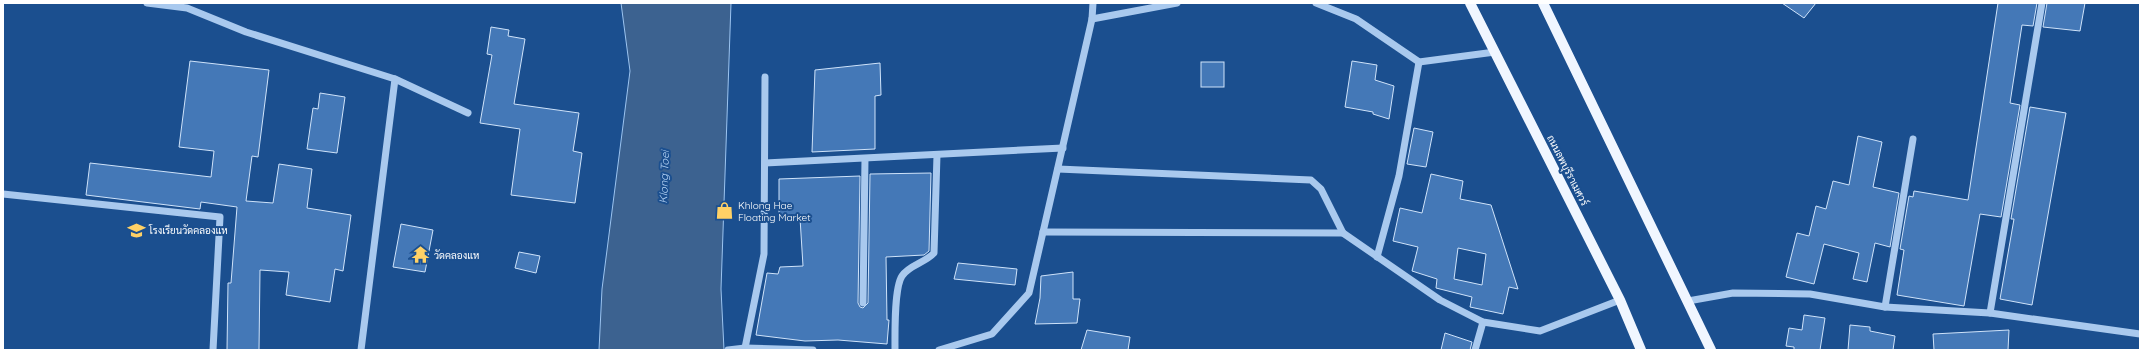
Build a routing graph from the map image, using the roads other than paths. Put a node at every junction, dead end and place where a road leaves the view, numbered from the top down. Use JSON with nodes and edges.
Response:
{"nodes":[{"id":1,"x":147,"y":3,"type":"edge"},
{"id":2,"x":1092,"y":3,"type":"edge"},
{"id":3,"x":1177,"y":3,"type":"edge"},
{"id":4,"x":1316,"y":3,"type":"edge"},
{"id":5,"x":1465,"y":3,"type":"edge"},
{"id":6,"x":1470,"y":3,"type":"edge"},
{"id":7,"x":1543,"y":3,"type":"edge"},
{"id":8,"x":1547,"y":3,"type":"edge"},
{"id":9,"x":2042,"y":3,"type":"edge"},
{"id":10,"x":187,"y":6,"type":"edge"},
{"id":11,"x":1092,"y":19,"type":"junction"},
{"id":12,"x":1564,"y":44,"type":"junction"},
{"id":13,"x":1495,"y":52,"type":"junction"},
{"id":14,"x":1419,"y":62,"type":"junction"},
{"id":15,"x":766,"y":77,"type":"dead end"},
{"id":16,"x":395,"y":79,"type":"junction"},
{"id":17,"x":468,"y":113,"type":"dead end"},
{"id":18,"x":1913,"y":139,"type":"dead end"},
{"id":19,"x":1063,"y":148,"type":"junction"},
{"id":20,"x":937,"y":155,"type":"junction"},
{"id":21,"x":865,"y":159,"type":"junction"},
{"id":22,"x":765,"y":163,"type":"junction"},
{"id":23,"x":1058,"y":169,"type":"junction"},
{"id":24,"x":3,"y":194,"type":"edge"},
{"id":25,"x":1043,"y":232,"type":"junction"},
{"id":26,"x":1343,"y":233,"type":"junction"},
{"id":27,"x":1377,"y":257,"type":"junction"},
{"id":28,"x":1620,"y":300,"type":"junction"},
{"id":29,"x":1688,"y":301,"type":"junction"},
{"id":30,"x":863,"y":303,"type":"dead end"},
{"id":31,"x":1885,"y":307,"type":"junction"},
{"id":32,"x":1990,"y":313,"type":"junction"},
{"id":33,"x":1483,"y":322,"type":"junction"},
{"id":34,"x":2140,"y":334,"type":"edge"},
{"id":35,"x":746,"y":348,"type":"junction"},
{"id":36,"x":213,"y":350,"type":"edge"},
{"id":37,"x":361,"y":350,"type":"edge"},
{"id":38,"x":729,"y":350,"type":"edge"},
{"id":39,"x":814,"y":350,"type":"edge"},
{"id":40,"x":895,"y":350,"type":"edge"},
{"id":41,"x":939,"y":350,"type":"edge"},
{"id":42,"x":1475,"y":350,"type":"edge"},
{"id":43,"x":1641,"y":350,"type":"edge"},
{"id":44,"x":1711,"y":350,"type":"edge"}],
"edges":[{"from":1,"to":10,"type":"street"},
{"from":2,"to":11,"type":"street"},
{"from":3,"to":11,"type":"street"},
{"from":4,"to":14,"type":"street"},
{"from":5,"to":13,"type":"main road"},
{"from":6,"to":13,"type":"main road","name":"ถนนลพบุรีราเมศวร์"},
{"from":7,"to":12,"type":"main road"},
{"from":8,"to":12,"type":"main road"},
{"from":9,"to":32,"type":"street"},
{"from":10,"to":16,"type":"street"},
{"from":11,"to":19,"type":"street"},
{"from":12,"to":29,"type":"main road"},
{"from":13,"to":14,"type":"street"},
{"from":13,"to":28,"type":"main road","name":"ถนนลพบุรีราเมศวร์"},
{"from":14,"to":27,"type":"street"},
{"from":15,"to":22,"type":"street"},
{"from":16,"to":17,"type":"street"},
{"from":16,"to":37,"type":"street"},
{"from":18,"to":31,"type":"street"},
{"from":19,"to":20,"type":"street"},
{"from":19,"to":23,"type":"street"},
{"from":20,"to":21,"type":"street"},
{"from":20,"to":40,"type":"street"},
{"from":21,"to":22,"type":"street"},
{"from":21,"to":30,"type":"street"},
{"from":22,"to":35,"type":"street"},
{"from":23,"to":25,"type":"street"},
{"from":23,"to":26,"type":"street"},
{"from":24,"to":36,"type":"street"},
{"from":25,"to":26,"type":"street"},
{"from":25,"to":41,"type":"street"},
{"from":26,"to":27,"type":"street"},
{"from":27,"to":33,"type":"street"},
{"from":28,"to":33,"type":"street"},
{"from":28,"to":43,"type":"main road","name":"ถนนลพบุรีราเมศวร์"},
{"from":29,"to":31,"type":"street"},
{"from":29,"to":44,"type":"main road"},
{"from":31,"to":32,"type":"street"},
{"from":32,"to":34,"type":"street"},
{"from":33,"to":42,"type":"street"},
{"from":35,"to":38,"type":"street"},
{"from":35,"to":39,"type":"street"}]}
